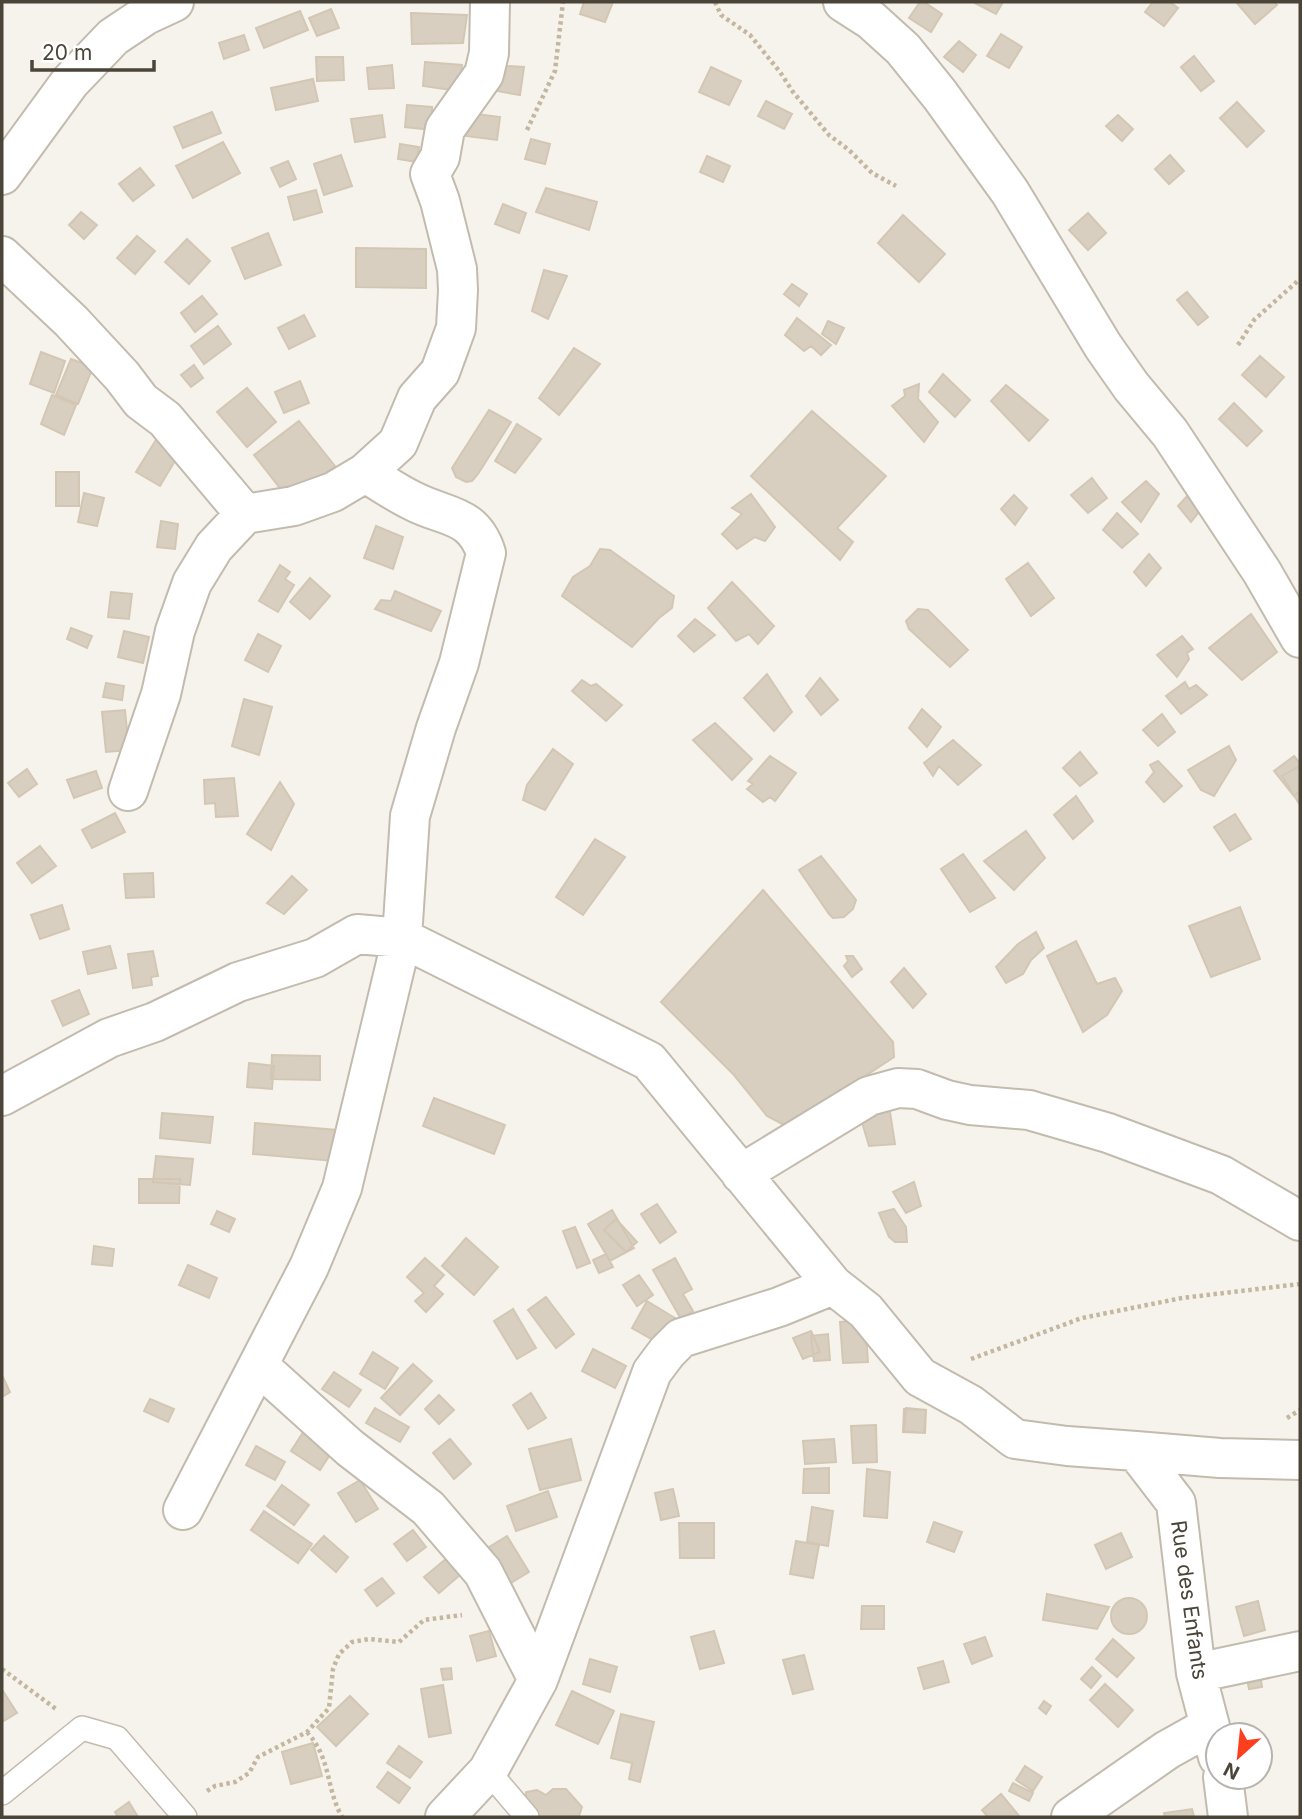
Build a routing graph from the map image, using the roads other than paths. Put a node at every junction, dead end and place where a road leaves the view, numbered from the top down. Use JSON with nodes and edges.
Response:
{"nodes":[{"id":1,"x":174,"y":2,"type":"edge"},
{"id":2,"x":490,"y":2,"type":"edge"},
{"id":3,"x":843,"y":2,"type":"edge"},
{"id":4,"x":2,"y":175,"type":"edge"},
{"id":5,"x":2,"y":256,"type":"edge"},
{"id":6,"x":365,"y":472,"type":"junction"},
{"id":7,"x":245,"y":514,"type":"junction"},
{"id":8,"x":1300,"y":638,"type":"edge"},
{"id":9,"x":128,"y":791,"type":"dead end"},
{"id":10,"x":402,"y":938,"type":"junction"},
{"id":11,"x":2,"y":1096,"type":"edge"},
{"id":12,"x":741,"y":1174,"type":"junction"},
{"id":13,"x":1300,"y":1221,"type":"edge"},
{"id":14,"x":833,"y":1285,"type":"junction"},
{"id":15,"x":258,"y":1366,"type":"junction"},
{"id":16,"x":1136,"y":1451,"type":"junction"},
{"id":17,"x":1300,"y":1460,"type":"edge"},
{"id":18,"x":183,"y":1510,"type":"dead end"},
{"id":19,"x":1300,"y":1651,"type":"edge"},
{"id":20,"x":1196,"y":1672,"type":"junction"},
{"id":21,"x":538,"y":1680,"type":"junction"},
{"id":22,"x":1209,"y":1721,"type":"edge"},
{"id":23,"x":1204,"y":1744,"type":"edge"},
{"id":24,"x":488,"y":1771,"type":"junction"},
{"id":25,"x":1225,"y":1791,"type":"edge"},
{"id":26,"x":2,"y":1793,"type":"edge"},
{"id":27,"x":182,"y":1813,"type":"edge"},
{"id":28,"x":445,"y":1817,"type":"edge"},
{"id":29,"x":527,"y":1817,"type":"edge"},
{"id":30,"x":1071,"y":1817,"type":"edge"},
{"id":31,"x":1228,"y":1817,"type":"edge"}],
"edges":[{"from":1,"to":4,"type":"street"},
{"from":2,"to":6,"type":"street"},
{"from":3,"to":8,"type":"street"},
{"from":5,"to":7,"type":"street"},
{"from":6,"to":7,"type":"street"},
{"from":6,"to":10,"type":"street"},
{"from":7,"to":9,"type":"street"},
{"from":10,"to":11,"type":"street"},
{"from":10,"to":12,"type":"street"},
{"from":10,"to":15,"type":"street"},
{"from":12,"to":13,"type":"street"},
{"from":12,"to":14,"type":"street"},
{"from":14,"to":16,"type":"street"},
{"from":14,"to":21,"type":"street"},
{"from":15,"to":18,"type":"street"},
{"from":15,"to":21,"type":"street"},
{"from":16,"to":17,"type":"street"},
{"from":16,"to":20,"type":"street","name":"Rue des Enfants"},
{"from":19,"to":20,"type":"street"},
{"from":20,"to":22,"type":"street","name":"Rue des Enfants"},
{"from":21,"to":24,"type":"street"},
{"from":23,"to":30,"type":"street"},
{"from":24,"to":28,"type":"street"},
{"from":24,"to":29,"type":"lane"},
{"from":25,"to":31,"type":"street"},
{"from":26,"to":27,"type":"lane"}]}
